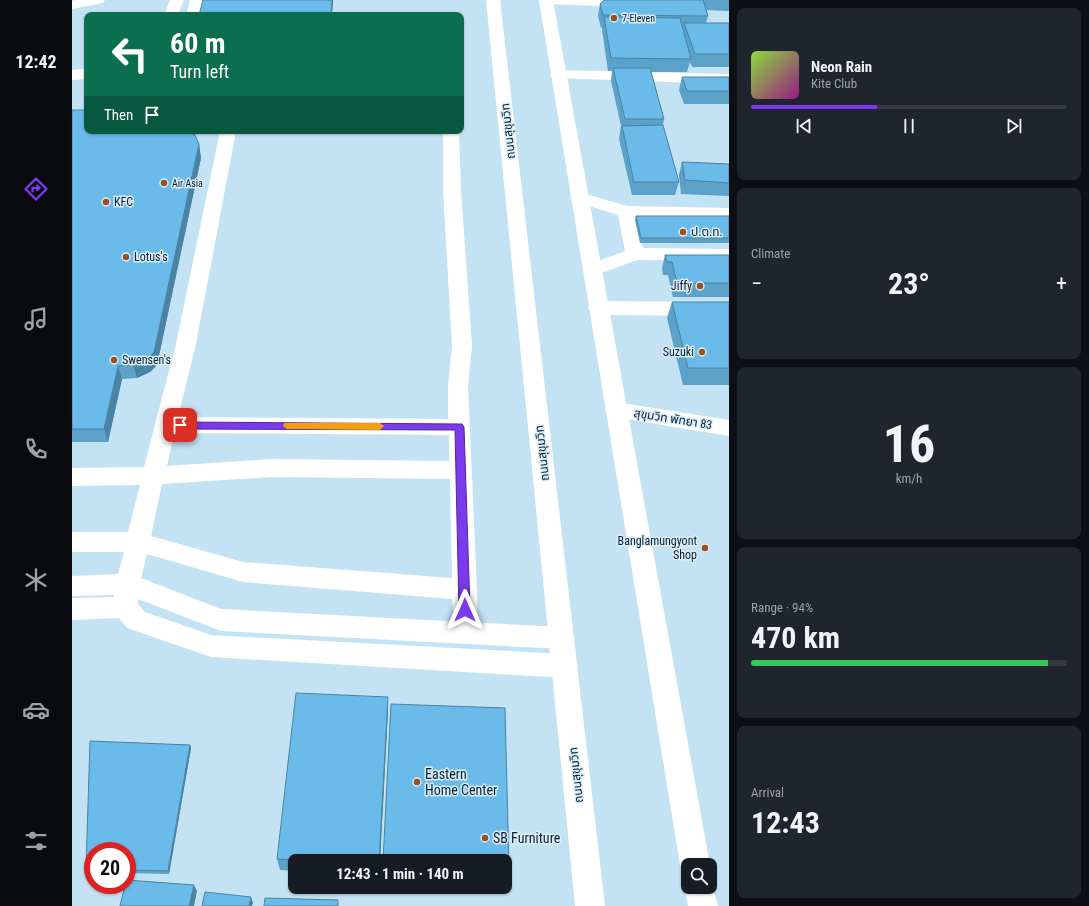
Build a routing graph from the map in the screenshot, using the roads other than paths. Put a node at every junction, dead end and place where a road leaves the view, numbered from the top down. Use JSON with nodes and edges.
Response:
{"nodes":[{"id":1,"x":98,"y":0,"type":"edge"},
{"id":2,"x":177,"y":0,"type":"edge"},
{"id":3,"x":197,"y":0,"type":"edge"},
{"id":4,"x":493,"y":0,"type":"edge"},
{"id":5,"x":546,"y":0,"type":"edge"},
{"id":6,"x":628,"y":0,"type":"edge"},
{"id":7,"x":72,"y":5,"type":"edge"},
{"id":8,"x":172,"y":12,"type":"edge"},
{"id":9,"x":194,"y":12,"type":"edge"},
{"id":10,"x":84,"y":74,"type":"edge"},
{"id":11,"x":72,"y":75,"type":"edge"},
{"id":12,"x":558,"y":76,"type":"junction"},
{"id":13,"x":729,"y":78,"type":"edge"},
{"id":14,"x":227,"y":134,"type":"edge"},
{"id":15,"x":451,"y":134,"type":"edge"},
{"id":16,"x":579,"y":197,"type":"junction"},
{"id":17,"x":626,"y":212,"type":"junction"},
{"id":18,"x":729,"y":214,"type":"edge"},
{"id":19,"x":635,"y":254,"type":"junction"},
{"id":20,"x":729,"y":255,"type":"edge"},
{"id":21,"x":592,"y":270,"type":"junction"},
{"id":22,"x":598,"y":308,"type":"junction"},
{"id":23,"x":729,"y":309,"type":"edge"},
{"id":24,"x":616,"y":410,"type":"junction"},
{"id":25,"x":165,"y":425,"type":"junction"},
{"id":26,"x":459,"y":427,"type":"junction"},
{"id":27,"x":729,"y":428,"type":"edge"},
{"id":28,"x":461,"y":470,"type":"junction"},
{"id":29,"x":153,"y":476,"type":"junction"},
{"id":30,"x":72,"y":477,"type":"edge"},
{"id":31,"x":72,"y":542,"type":"edge"},
{"id":32,"x":138,"y":542,"type":"junction"},
{"id":33,"x":72,"y":586,"type":"edge"},
{"id":34,"x":127,"y":596,"type":"junction"},
{"id":35,"x":72,"y":609,"type":"edge"},
{"id":36,"x":562,"y":638,"type":"junction"},
{"id":37,"x":565,"y":666,"type":"junction"},
{"id":38,"x":694,"y":858,"type":"edge"},
{"id":39,"x":700,"y":894,"type":"edge"},
{"id":40,"x":590,"y":906,"type":"edge"},
{"id":41,"x":703,"y":906,"type":"edge"}],
"edges":[{"from":1,"to":7,"type":"main road"},
{"from":2,"to":8,"type":"main road"},
{"from":3,"to":9,"type":"main road"},
{"from":4,"to":36,"type":"main road","name":"ถนนสุขุมวิท"},
{"from":5,"to":6,"type":"main road"},
{"from":5,"to":12,"type":"main road"},
{"from":10,"to":11,"type":"main road"},
{"from":12,"to":13,"type":"main road"},
{"from":12,"to":16,"type":"main road"},
{"from":14,"to":25,"type":"main road"},
{"from":15,"to":26,"type":"main road"},
{"from":16,"to":17,"type":"main road"},
{"from":16,"to":21,"type":"main road"},
{"from":17,"to":18,"type":"main road"},
{"from":17,"to":19,"type":"main road"},
{"from":19,"to":20,"type":"main road"},
{"from":19,"to":21,"type":"main road"},
{"from":21,"to":22,"type":"main road"},
{"from":22,"to":23,"type":"main road"},
{"from":22,"to":24,"type":"main road"},
{"from":24,"to":27,"type":"main road","name":"สุขุมวิท พัทยา 83"},
{"from":24,"to":38,"type":"main road"},
{"from":25,"to":26,"type":"main road"},
{"from":25,"to":29,"type":"main road"},
{"from":26,"to":28,"type":"main road"},
{"from":28,"to":29,"type":"main road"},
{"from":28,"to":32,"type":"main road"},
{"from":29,"to":30,"type":"main road"},
{"from":29,"to":32,"type":"main road"},
{"from":31,"to":32,"type":"main road"},
{"from":32,"to":34,"type":"main road"},
{"from":33,"to":34,"type":"main road"},
{"from":34,"to":35,"type":"main road"},
{"from":34,"to":36,"type":"main road"},
{"from":34,"to":37,"type":"main road"},
{"from":36,"to":37,"type":"main road","name":"ถนนสุขุมวิท"},
{"from":37,"to":40,"type":"main road","name":"ถนนสุขุมวิท"},
{"from":39,"to":41,"type":"main road"}]}
